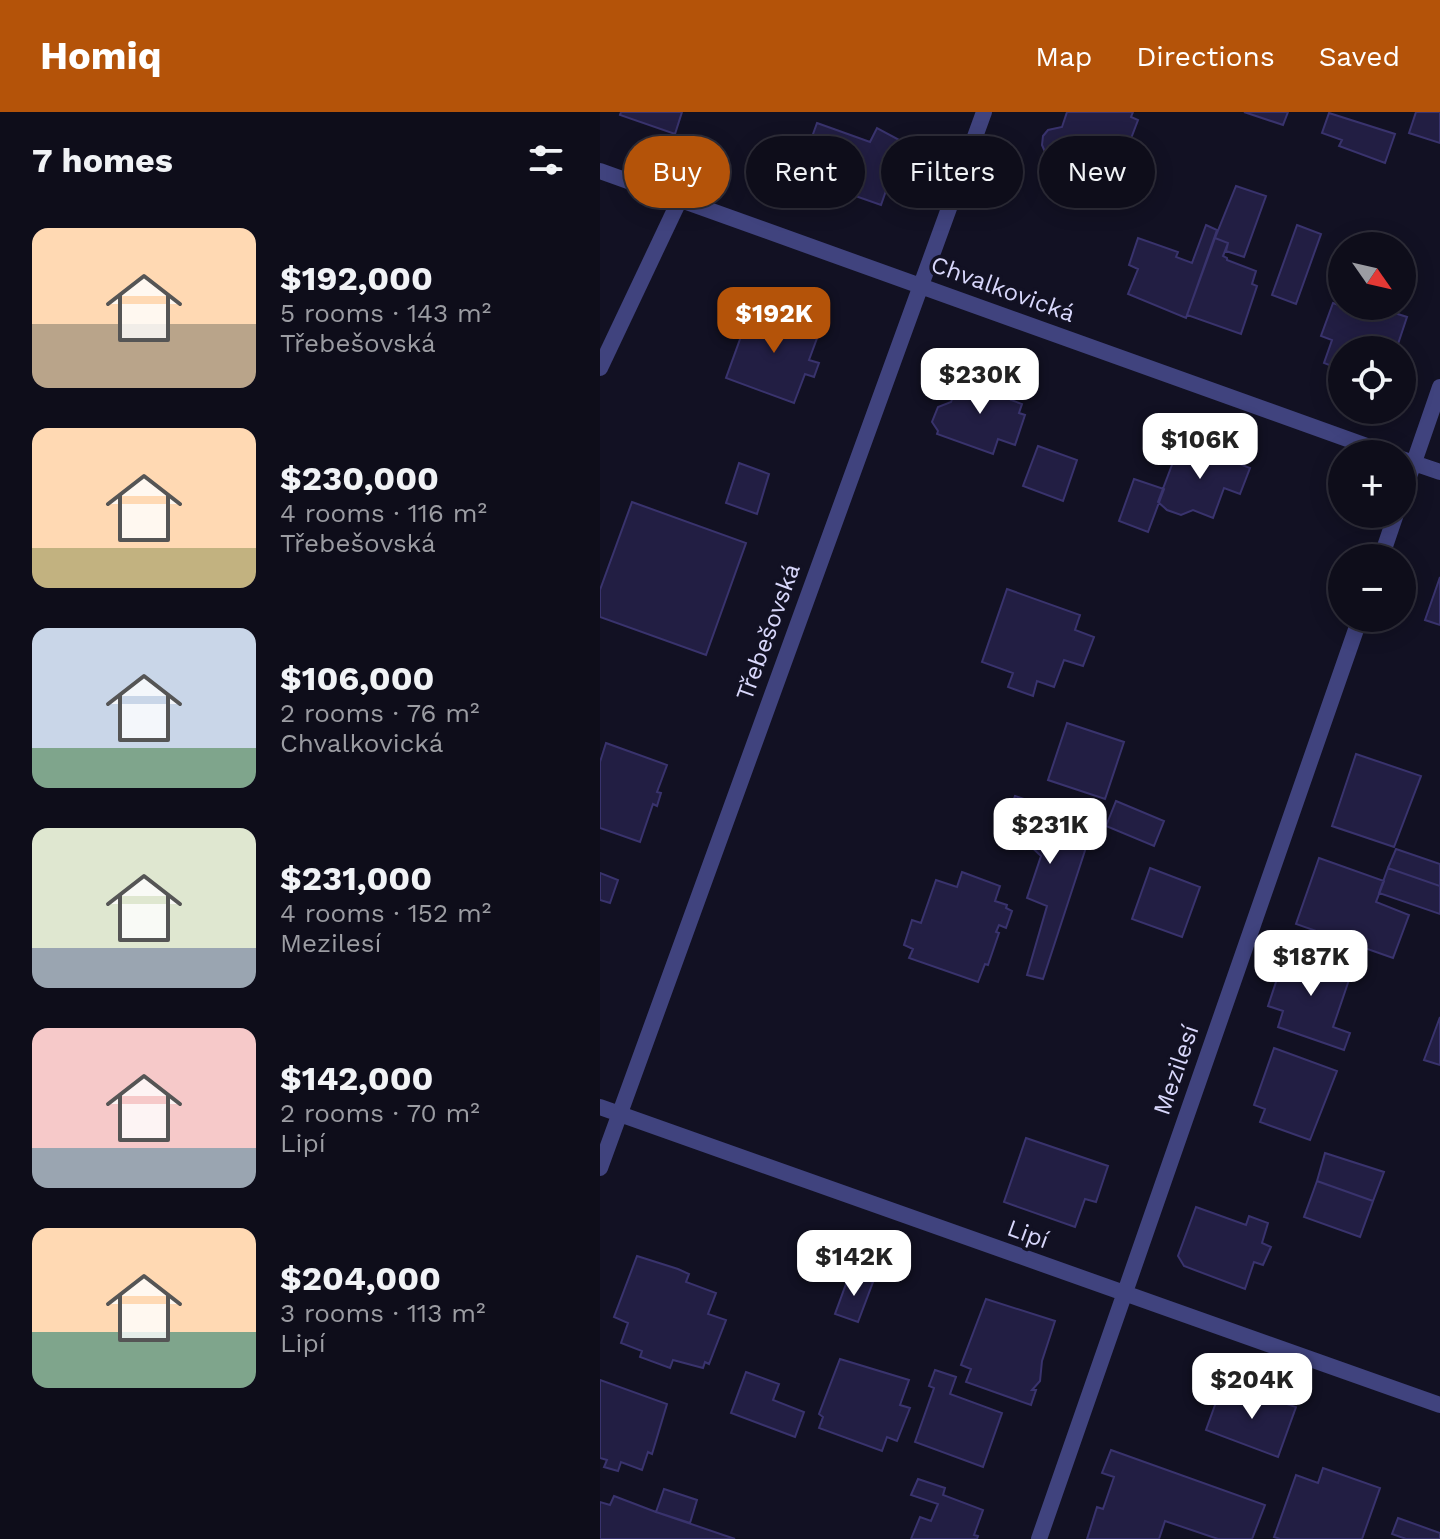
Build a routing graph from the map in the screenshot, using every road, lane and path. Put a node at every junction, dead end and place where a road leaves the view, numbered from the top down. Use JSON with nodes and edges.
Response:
{"nodes":[{"id":1,"x":984,"y":112,"type":"edge"},
{"id":2,"x":600,"y":171,"type":"edge"},
{"id":3,"x":624,"y":179,"type":"edge"},
{"id":4,"x":676,"y":208,"type":"edge"},
{"id":5,"x":705,"y":208,"type":"edge"},
{"id":6,"x":920,"y":285,"type":"junction"},
{"id":7,"x":600,"y":368,"type":"edge"},
{"id":8,"x":1440,"y":387,"type":"edge"},
{"id":9,"x":1350,"y":440,"type":"edge"},
{"id":10,"x":1416,"y":442,"type":"edge"},
{"id":11,"x":1416,"y":464,"type":"edge"},
{"id":12,"x":1440,"y":472,"type":"edge"},
{"id":13,"x":1355,"y":632,"type":"edge"},
{"id":14,"x":600,"y":1107,"type":"edge"},
{"id":15,"x":619,"y":1114,"type":"junction"},
{"id":16,"x":600,"y":1168,"type":"edge"},
{"id":17,"x":1124,"y":1293,"type":"junction"},
{"id":18,"x":1440,"y":1405,"type":"edge"},
{"id":19,"x":1039,"y":1539,"type":"edge"}],
"edges":[{"from":1,"to":6,"type":"street","name":"Třebešovská"},
{"from":2,"to":3,"type":"street","name":"Chvalkovická"},
{"from":4,"to":7,"type":"street"},
{"from":5,"to":6,"type":"street","name":"Chvalkovická"},
{"from":6,"to":9,"type":"street","name":"Chvalkovická"},
{"from":6,"to":15,"type":"street","name":"Třebešovská"},
{"from":8,"to":10,"type":"street"},
{"from":11,"to":12,"type":"street"},
{"from":13,"to":17,"type":"street","name":"Mezilesí"},
{"from":14,"to":15,"type":"street","name":"Lipí"},
{"from":15,"to":16,"type":"street","name":"Třebešovská"},
{"from":15,"to":17,"type":"street","name":"Lipí"},
{"from":17,"to":18,"type":"street","name":"Lipí"},
{"from":17,"to":19,"type":"street","name":"Mezilesí"}]}
